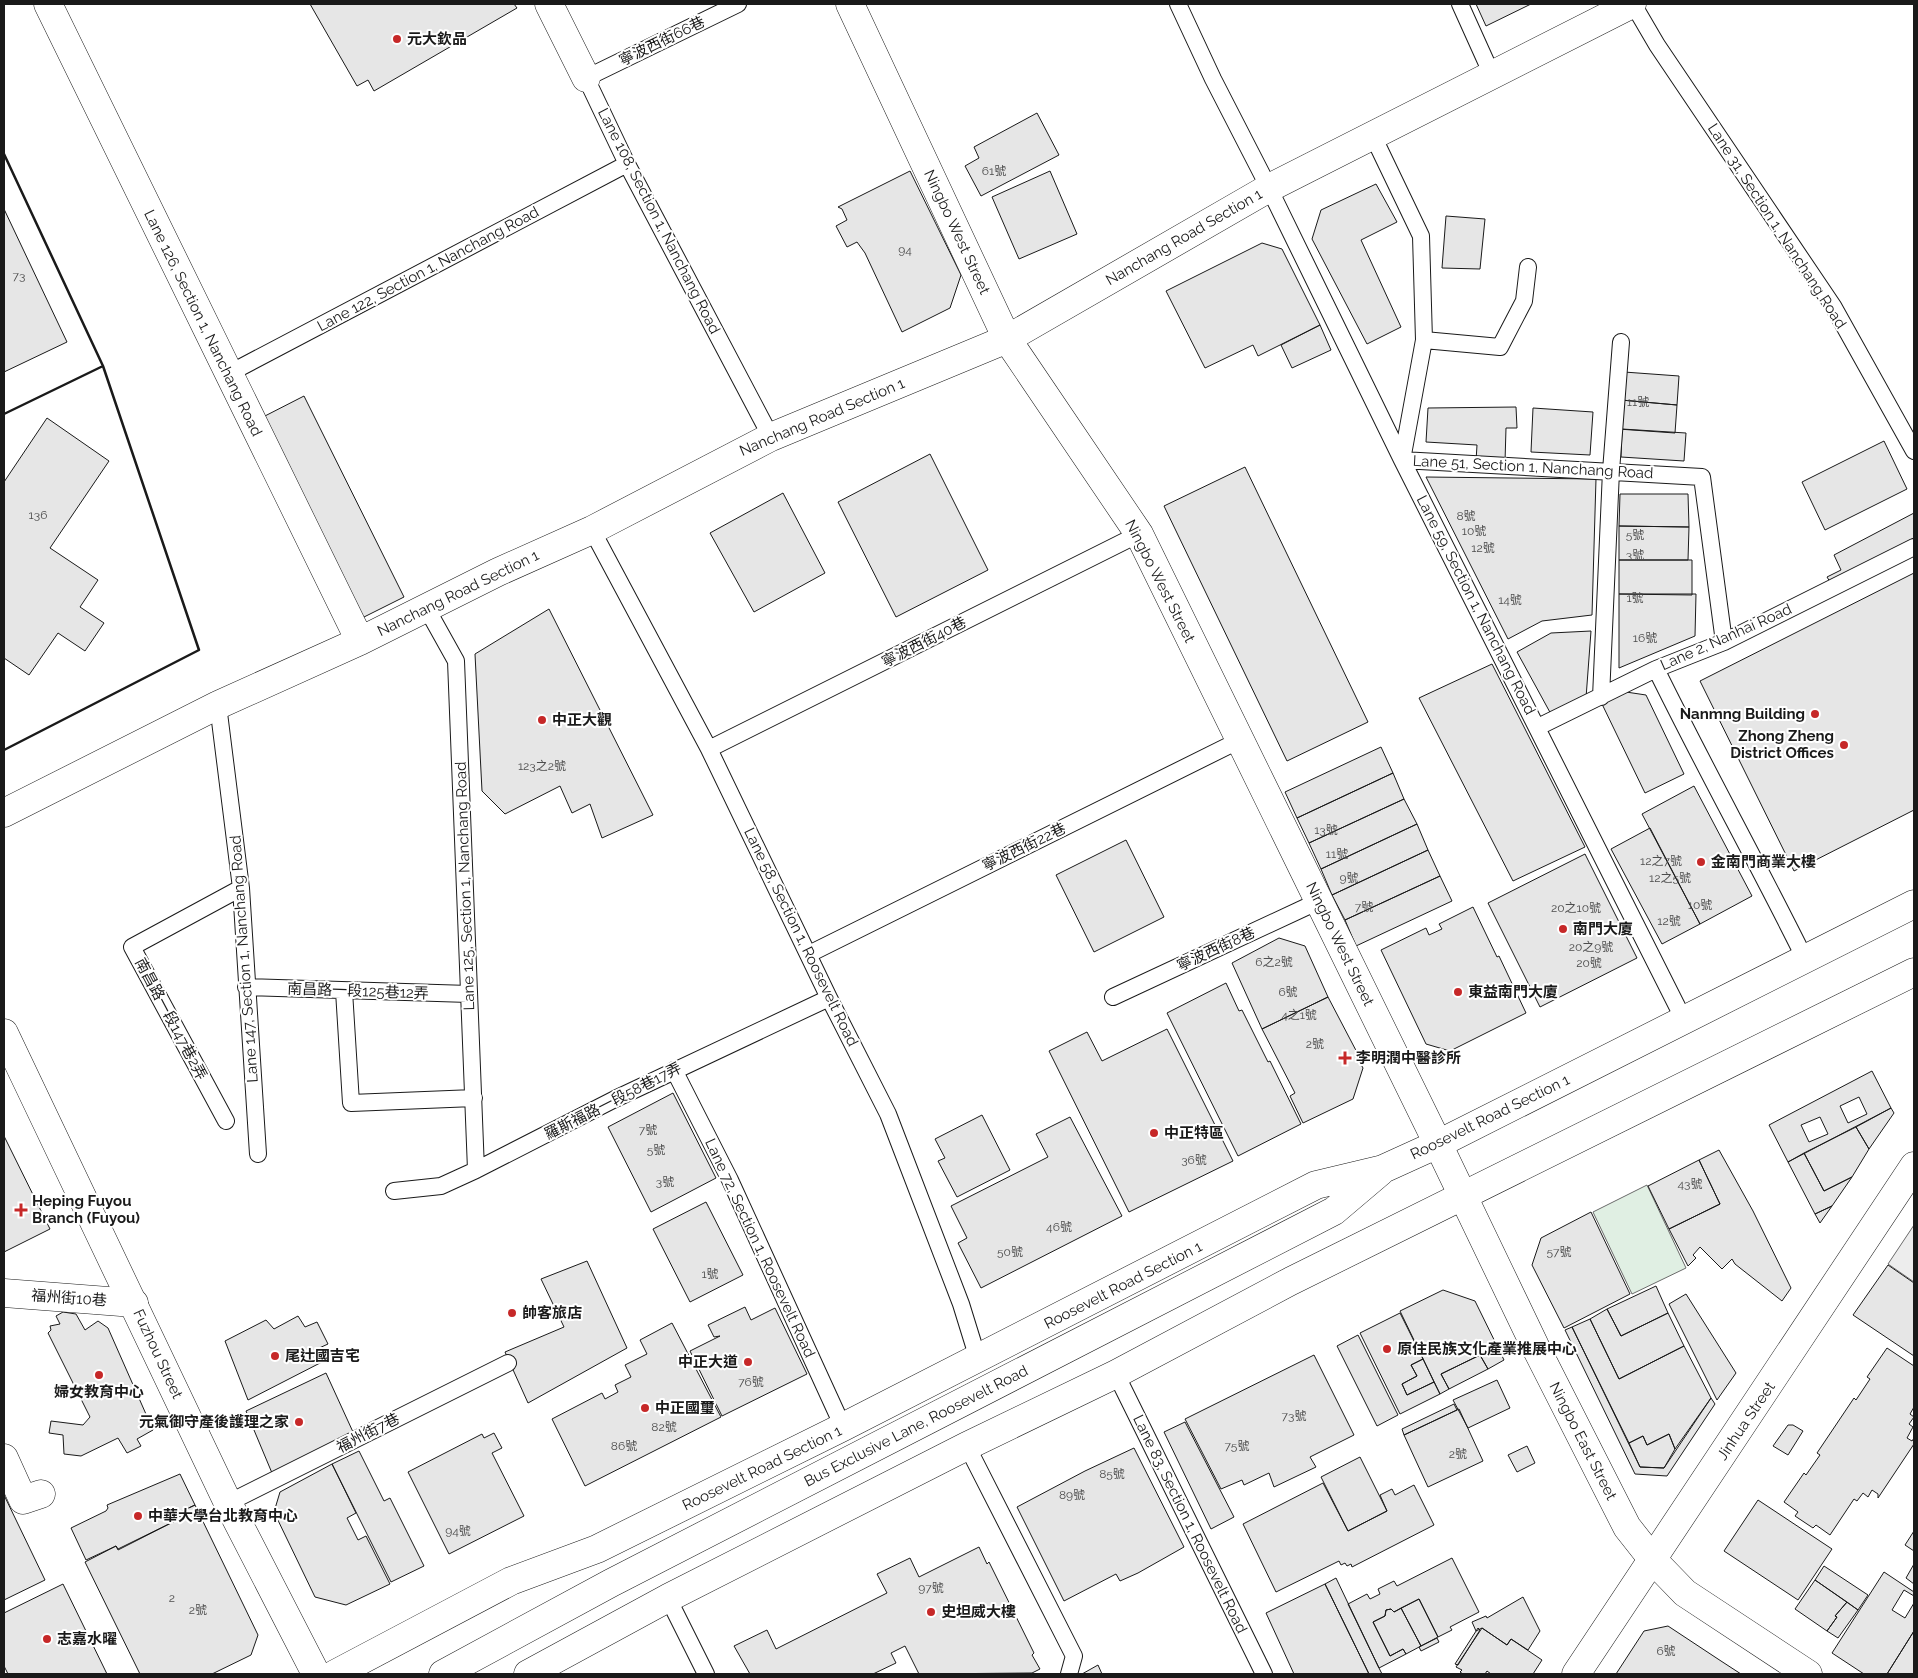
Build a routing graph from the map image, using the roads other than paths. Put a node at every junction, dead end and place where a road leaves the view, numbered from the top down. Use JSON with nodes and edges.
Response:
{"nodes":[{"id":1,"x":48,"y":4,"type":"edge"},
{"id":2,"x":549,"y":4,"type":"edge"},
{"id":3,"x":738,"y":4,"type":"edge"},
{"id":4,"x":850,"y":4,"type":"edge"},
{"id":5,"x":1178,"y":4,"type":"edge"},
{"id":6,"x":1460,"y":4,"type":"edge"},
{"id":7,"x":1632,"y":4,"type":"edge"},
{"id":8,"x":1492,"y":75,"type":"junction"},
{"id":9,"x":586,"y":78,"type":"junction"},
{"id":10,"x":1373,"y":136,"type":"junction"},
{"id":11,"x":627,"y":164,"type":"junction"},
{"id":12,"x":1270,"y":188,"type":"junction"},
{"id":13,"x":1528,"y":267,"type":"dead end"},
{"id":14,"x":1007,"y":339,"type":"junction"},
{"id":15,"x":1424,"y":340,"type":"junction"},
{"id":16,"x":1621,"y":342,"type":"dead end"},
{"id":17,"x":228,"y":374,"type":"junction"},
{"id":18,"x":771,"y":437,"type":"junction"},
{"id":19,"x":1914,"y":451,"type":"edge"},
{"id":20,"x":1402,"y":460,"type":"junction"},
{"id":21,"x":1611,"y":471,"type":"junction"},
{"id":22,"x":592,"y":530,"type":"junction"},
{"id":23,"x":1139,"y":534,"type":"junction"},
{"id":24,"x":1914,"y":547,"type":"edge"},
{"id":25,"x":427,"y":609,"type":"junction"},
{"id":26,"x":360,"y":641,"type":"junction"},
{"id":27,"x":1724,"y":642,"type":"junction"},
{"id":28,"x":1656,"y":669,"type":"junction"},
{"id":29,"x":1602,"y":697,"type":"junction"},
{"id":30,"x":218,"y":705,"type":"junction"},
{"id":31,"x":1538,"y":726,"type":"junction"},
{"id":32,"x":1240,"y":740,"type":"junction"},
{"id":33,"x":709,"y":749,"type":"junction"},
{"id":34,"x":4,"y":813,"type":"edge"},
{"id":35,"x":242,"y":888,"type":"junction"},
{"id":36,"x":1319,"y":901,"type":"junction"},
{"id":37,"x":1914,"y":904,"type":"edge"},
{"id":38,"x":809,"y":954,"type":"junction"},
{"id":39,"x":1805,"y":959,"type":"junction"},
{"id":40,"x":1914,"y":972,"type":"edge"},
{"id":41,"x":246,"y":987,"type":"junction"},
{"id":42,"x":344,"y":991,"type":"junction"},
{"id":43,"x":469,"y":994,"type":"junction"},
{"id":44,"x":1113,"y":996,"type":"dead end"},
{"id":45,"x":829,"y":998,"type":"junction"},
{"id":46,"x":1684,"y":1020,"type":"junction"},
{"id":47,"x":4,"y":1033,"type":"edge"},
{"id":48,"x":674,"y":1070,"type":"junction"},
{"id":49,"x":474,"y":1098,"type":"junction"},
{"id":50,"x":226,"y":1121,"type":"dead end"},
{"id":51,"x":1438,"y":1144,"type":"junction"},
{"id":52,"x":258,"y":1154,"type":"dead end"},
{"id":53,"x":1914,"y":1166,"type":"edge"},
{"id":54,"x":1383,"y":1169,"type":"junction"},
{"id":55,"x":476,"y":1170,"type":"junction"},
{"id":56,"x":394,"y":1191,"type":"dead end"},
{"id":57,"x":1463,"y":1196,"type":"junction"},
{"id":58,"x":4,"y":1292,"type":"edge"},
{"id":59,"x":134,"y":1302,"type":"junction"},
{"id":60,"x":978,"y":1359,"type":"junction"},
{"id":61,"x":508,"y":1362,"type":"dead end"},
{"id":62,"x":1116,"y":1374,"type":"junction"},
{"id":63,"x":844,"y":1427,"type":"junction"},
{"id":64,"x":967,"y":1446,"type":"junction"},
{"id":65,"x":4,"y":1458,"type":"edge"},
{"id":66,"x":40,"y":1494,"type":"dead end"},
{"id":67,"x":228,"y":1503,"type":"junction"},
{"id":68,"x":1653,"y":1560,"type":"junction"},
{"id":69,"x":668,"y":1598,"type":"junction"},
{"id":70,"x":316,"y":1674,"type":"edge"},
{"id":71,"x":335,"y":1674,"type":"edge"},
{"id":72,"x":443,"y":1674,"type":"edge"},
{"id":73,"x":528,"y":1674,"type":"edge"},
{"id":74,"x":706,"y":1674,"type":"edge"},
{"id":75,"x":1069,"y":1674,"type":"edge"},
{"id":76,"x":1264,"y":1674,"type":"edge"},
{"id":77,"x":1576,"y":1674,"type":"edge"},
{"id":78,"x":1808,"y":1674,"type":"edge"}],
"edges":[{"from":1,"to":17,"type":"street","name":"Lane 126, Section 1, Nanchang Road"},
{"from":2,"to":9,"type":"street","name":"Lane 108, Section 1, Nanchang Road"},
{"from":3,"to":9,"type":"lane","name":"寧波西街66巷"},
{"from":4,"to":14,"type":"street","name":"Ningbo West Street"},
{"from":5,"to":12,"type":"lane","name":"Lane 59, Section 1, Nanchang Road"},
{"from":6,"to":8,"type":"lane"},
{"from":7,"to":8,"type":"street","name":"Nanchang Road Section 1"},
{"from":7,"to":19,"type":"lane","name":"Lane 31, Section 1, Nanchang Road"},
{"from":8,"to":10,"type":"street","name":"Nanchang Road Section 1"},
{"from":9,"to":11,"type":"lane","name":"Lane 108, Section 1, Nanchang Road"},
{"from":10,"to":12,"type":"street","name":"Nanchang Road Section 1"},
{"from":10,"to":15,"type":"lane","name":"Lane 51, Section 1, Nanchang Road"},
{"from":11,"to":17,"type":"lane","name":"Lane 122, Section 1, Nanchang Road"},
{"from":11,"to":18,"type":"lane","name":"Lane 108, Section 1, Nanchang Road"},
{"from":12,"to":14,"type":"street","name":"Nanchang Road Section 1"},
{"from":12,"to":20,"type":"lane","name":"Lane 59, Section 1, Nanchang Road"},
{"from":13,"to":15,"type":"lane"},
{"from":14,"to":18,"type":"street","name":"Nanchang Road Section 1"},
{"from":14,"to":23,"type":"street","name":"Ningbo West Street"},
{"from":15,"to":20,"type":"lane","name":"Lane 51, Section 1, Nanchang Road"},
{"from":16,"to":21,"type":"lane"},
{"from":17,"to":26,"type":"street","name":"Lane 126, Section 1, Nanchang Road"},
{"from":18,"to":22,"type":"street","name":"Nanchang Road Section 1"},
{"from":20,"to":21,"type":"lane","name":"Lane 51, Section 1, Nanchang Road"},
{"from":20,"to":31,"type":"lane","name":"Lane 59, Section 1, Nanchang Road"},
{"from":21,"to":27,"type":"lane","name":"Lane 51, Section 1, Nanchang Road"},
{"from":21,"to":29,"type":"lane"},
{"from":22,"to":25,"type":"street","name":"Nanchang Road Section 1"},
{"from":22,"to":33,"type":"lane","name":"Lane 58, Section 1, Roosevelt Road"},
{"from":23,"to":32,"type":"street","name":"Ningbo West Street"},
{"from":23,"to":33,"type":"lane","name":"寧波西街40巷"},
{"from":24,"to":27,"type":"lane","name":"Lane 2, Nanhai Road"},
{"from":25,"to":26,"type":"street","name":"Nanchang Road Section 1"},
{"from":25,"to":43,"type":"lane","name":"Lane 125, Section 1, Nanchang Road"},
{"from":26,"to":30,"type":"street","name":"Nanchang Road Section 1"},
{"from":27,"to":28,"type":"lane","name":"Lane 2, Nanhai Road"},
{"from":28,"to":29,"type":"lane","name":"Lane 2, Nanhai Road"},
{"from":28,"to":39,"type":"lane"},
{"from":29,"to":31,"type":"lane","name":"Lane 2, Nanhai Road"},
{"from":30,"to":34,"type":"street","name":"Nanchang Road Section 1"},
{"from":30,"to":35,"type":"lane","name":"Lane 147, Section 1, Nanchang Road"},
{"from":31,"to":46,"type":"lane","name":"Lane 59, Section 1, Nanchang Road"},
{"from":32,"to":36,"type":"street","name":"Ningbo West Street"},
{"from":32,"to":38,"type":"lane","name":"寧波西街22巷"},
{"from":33,"to":38,"type":"lane","name":"Lane 58, Section 1, Roosevelt Road"},
{"from":35,"to":41,"type":"lane","name":"Lane 147, Section 1, Nanchang Road"},
{"from":35,"to":50,"type":"lane","name":"南昌路一段147巷2弄"},
{"from":36,"to":44,"type":"lane","name":"寧波西街8巷"},
{"from":36,"to":51,"type":"street","name":"Ningbo West Street"},
{"from":37,"to":39,"type":"street","name":"Roosevelt Road Section 1"},
{"from":38,"to":45,"type":"lane","name":"Lane 58, Section 1, Roosevelt Road"},
{"from":39,"to":46,"type":"street","name":"Roosevelt Road Section 1"},
{"from":40,"to":57,"type":"street"},
{"from":41,"to":42,"type":"lane","name":"南昌路一段125巷12弄"},
{"from":41,"to":52,"type":"lane","name":"Lane 147, Section 1, Nanchang Road"},
{"from":42,"to":43,"type":"lane","name":"南昌路一段125巷12弄"},
{"from":42,"to":49,"type":"lane"},
{"from":43,"to":49,"type":"lane","name":"Lane 125, Section 1, Nanchang Road"},
{"from":45,"to":48,"type":"lane","name":"羅斯福路一段58巷17弄"},
{"from":45,"to":60,"type":"lane","name":"Lane 58, Section 1, Roosevelt Road"},
{"from":46,"to":51,"type":"street","name":"Roosevelt Road Section 1"},
{"from":47,"to":59,"type":"street","name":"Fuzhou Street"},
{"from":48,"to":55,"type":"lane","name":"羅斯福路一段58巷17弄"},
{"from":48,"to":63,"type":"lane","name":"Lane 72, Section 1, Roosevelt Road"},
{"from":49,"to":55,"type":"lane","name":"Lane 125, Section 1, Nanchang Road"},
{"from":51,"to":54,"type":"street","name":"Roosevelt Road Section 1"},
{"from":51,"to":57,"type":"street","name":"Ningbo East Street"},
{"from":53,"to":68,"type":"street","name":"Jinhua Street"},
{"from":54,"to":60,"type":"street","name":"Roosevelt Road Section 1"},
{"from":54,"to":72,"type":"street","name":"Bus Exclusive Lane, Roosevelt Road"},
{"from":55,"to":56,"type":"lane","name":"羅斯福路一段58巷17弄"},
{"from":57,"to":62,"type":"street"},
{"from":57,"to":68,"type":"street","name":"Ningbo East Street"},
{"from":58,"to":59,"type":"street","name":"福州街10巷"},
{"from":59,"to":67,"type":"street","name":"Fuzhou Street"},
{"from":60,"to":63,"type":"street","name":"Roosevelt Road Section 1"},
{"from":61,"to":67,"type":"lane","name":"福州街7巷"},
{"from":62,"to":64,"type":"street"},
{"from":62,"to":76,"type":"lane","name":"Lane 83, Section 1, Roosevelt Road"},
{"from":63,"to":71,"type":"street","name":"Roosevelt Road Section 1"},
{"from":64,"to":69,"type":"street"},
{"from":64,"to":75,"type":"lane"},
{"from":65,"to":66,"type":"street"},
{"from":67,"to":70,"type":"street","name":"Fuzhou Street"},
{"from":68,"to":77,"type":"street","name":"Jinhua Street"},
{"from":68,"to":78,"type":"street","name":"Ningbo East Street"},
{"from":69,"to":73,"type":"street"},
{"from":69,"to":74,"type":"lane"}]}
